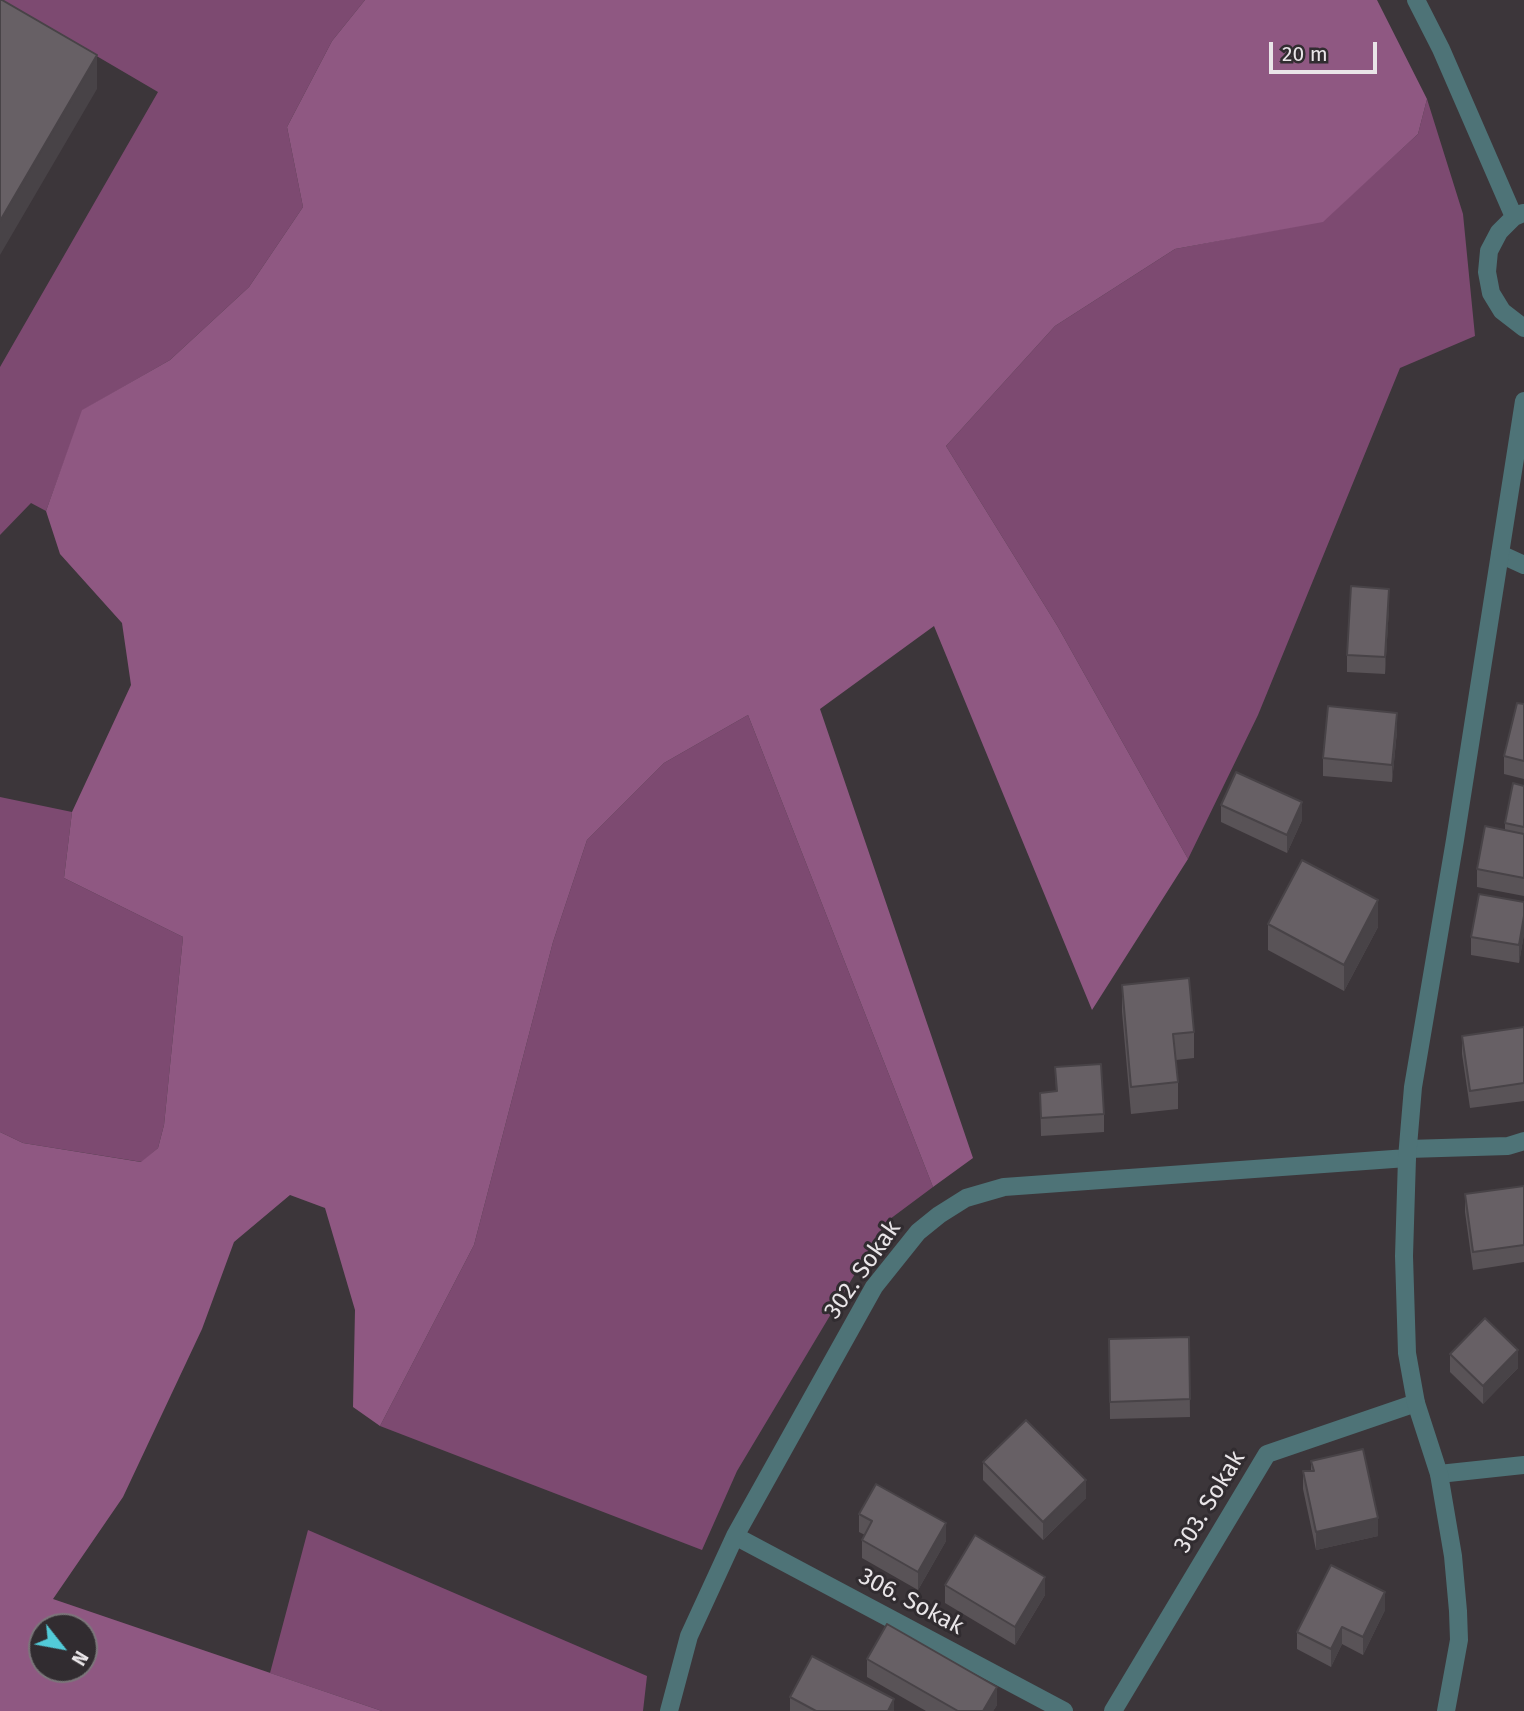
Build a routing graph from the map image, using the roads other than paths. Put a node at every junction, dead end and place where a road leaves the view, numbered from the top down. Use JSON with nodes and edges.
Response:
{"nodes":[{"id":1,"x":1416,"y":0,"type":"edge"},
{"id":2,"x":1519,"y":214,"type":"edge"},
{"id":3,"x":1524,"y":328,"type":"edge"},
{"id":4,"x":1524,"y":401,"type":"edge"},
{"id":5,"x":1500,"y":554,"type":"junction"},
{"id":6,"x":1524,"y":565,"type":"edge"},
{"id":7,"x":1524,"y":1141,"type":"edge"},
{"id":8,"x":1408,"y":1154,"type":"junction"},
{"id":9,"x":1416,"y":1403,"type":"junction"},
{"id":10,"x":1524,"y":1465,"type":"edge"},
{"id":11,"x":1439,"y":1474,"type":"junction"},
{"id":12,"x":735,"y":1536,"type":"junction"},
{"id":13,"x":669,"y":1711,"type":"edge"},
{"id":14,"x":1064,"y":1711,"type":"edge"},
{"id":15,"x":1113,"y":1711,"type":"edge"},
{"id":16,"x":1446,"y":1711,"type":"edge"}],
"edges":[{"from":1,"to":2,"type":"street"},
{"from":2,"to":3,"type":"street"},
{"from":4,"to":5,"type":"street"},
{"from":5,"to":6,"type":"street"},
{"from":5,"to":8,"type":"street"},
{"from":7,"to":8,"type":"street","name":"302. Sokak"},
{"from":8,"to":9,"type":"street"},
{"from":8,"to":12,"type":"street","name":"302. Sokak"},
{"from":9,"to":11,"type":"street"},
{"from":9,"to":15,"type":"street","name":"303. Sokak"},
{"from":10,"to":11,"type":"street"},
{"from":11,"to":16,"type":"street"},
{"from":12,"to":13,"type":"street","name":"302. Sokak"},
{"from":12,"to":14,"type":"street","name":"306. Sokak"}]}
